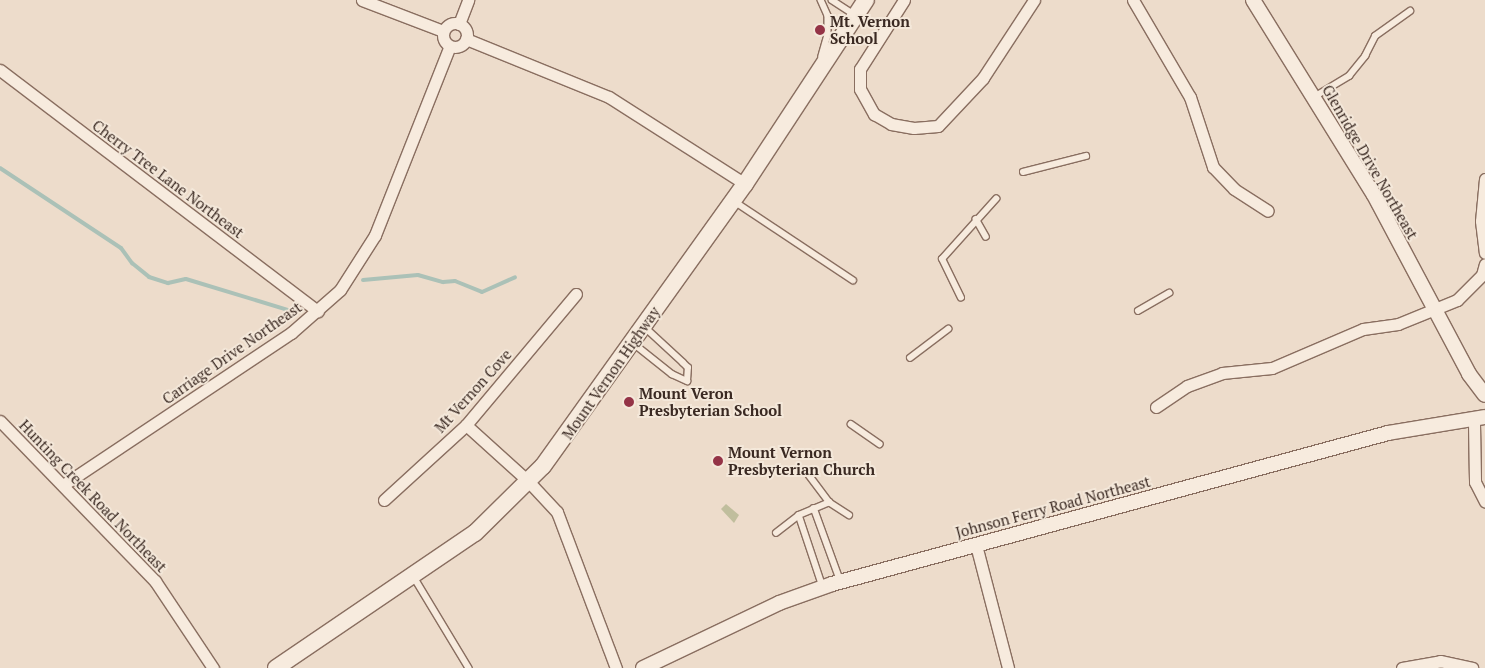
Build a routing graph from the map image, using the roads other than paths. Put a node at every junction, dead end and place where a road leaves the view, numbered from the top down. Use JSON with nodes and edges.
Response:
{"nodes":[{"id":1,"x":362,"y":0,"type":"edge"},
{"id":2,"x":468,"y":0,"type":"edge"},
{"id":3,"x":821,"y":0,"type":"edge"},
{"id":4,"x":832,"y":0,"type":"edge"},
{"id":5,"x":865,"y":0,"type":"edge"},
{"id":6,"x":904,"y":0,"type":"edge"},
{"id":7,"x":1034,"y":0,"type":"edge"},
{"id":8,"x":1133,"y":0,"type":"edge"},
{"id":9,"x":1253,"y":0,"type":"edge"},
{"id":10,"x":1410,"y":10,"type":"dead end"},
{"id":11,"x":856,"y":15,"type":"junction"},
{"id":12,"x":459,"y":24,"type":"junction"},
{"id":13,"x":444,"y":31,"type":"junction"},
{"id":14,"x":466,"y":40,"type":"junction"},
{"id":15,"x":450,"y":46,"type":"junction"},
{"id":16,"x":0,"y":70,"type":"edge"},
{"id":17,"x":816,"y":76,"type":"junction"},
{"id":18,"x":1314,"y":98,"type":"junction"},
{"id":19,"x":1086,"y":156,"type":"dead end"},
{"id":20,"x":1023,"y":172,"type":"dead end"},
{"id":21,"x":1485,"y":179,"type":"edge"},
{"id":22,"x":745,"y":184,"type":"junction"},
{"id":23,"x":996,"y":199,"type":"dead end"},
{"id":24,"x":733,"y":200,"type":"junction"},
{"id":25,"x":1268,"y":211,"type":"dead end"},
{"id":26,"x":976,"y":219,"type":"junction"},
{"id":27,"x":986,"y":236,"type":"dead end"},
{"id":28,"x":1485,"y":253,"type":"edge"},
{"id":29,"x":1485,"y":264,"type":"edge"},
{"id":30,"x":853,"y":280,"type":"dead end"},
{"id":31,"x":1168,"y":293,"type":"dead end"},
{"id":32,"x":576,"y":294,"type":"dead end"},
{"id":33,"x":961,"y":298,"type":"dead end"},
{"id":34,"x":1434,"y":310,"type":"junction"},
{"id":35,"x":318,"y":311,"type":"junction"},
{"id":36,"x":1138,"y":311,"type":"dead end"},
{"id":37,"x":644,"y":328,"type":"junction"},
{"id":38,"x":948,"y":328,"type":"dead end"},
{"id":39,"x":633,"y":343,"type":"junction"},
{"id":40,"x":910,"y":358,"type":"dead end"},
{"id":41,"x":1485,"y":395,"type":"edge"},
{"id":42,"x":1156,"y":407,"type":"dead end"},
{"id":43,"x":0,"y":421,"type":"edge"},
{"id":44,"x":1478,"y":422,"type":"edge"},
{"id":45,"x":851,"y":424,"type":"dead end"},
{"id":46,"x":466,"y":425,"type":"junction"},
{"id":47,"x":880,"y":444,"type":"dead end"},
{"id":48,"x":808,"y":475,"type":"dead end"},
{"id":49,"x":529,"y":482,"type":"junction"},
{"id":50,"x":63,"y":485,"type":"junction"},
{"id":51,"x":384,"y":500,"type":"dead end"},
{"id":52,"x":829,"y":502,"type":"junction"},
{"id":53,"x":1485,"y":502,"type":"edge"},
{"id":54,"x":814,"y":508,"type":"junction"},
{"id":55,"x":800,"y":515,"type":"junction"},
{"id":56,"x":849,"y":515,"type":"dead end"},
{"id":57,"x":776,"y":533,"type":"dead end"},
{"id":58,"x":976,"y":545,"type":"junction"},
{"id":59,"x":414,"y":577,"type":"junction"},
{"id":60,"x":841,"y":582,"type":"junction"},
{"id":61,"x":823,"y":587,"type":"junction"},
{"id":62,"x":213,"y":668,"type":"edge"},
{"id":63,"x":276,"y":668,"type":"edge"},
{"id":64,"x":469,"y":668,"type":"edge"},
{"id":65,"x":616,"y":668,"type":"edge"},
{"id":66,"x":643,"y":668,"type":"edge"},
{"id":67,"x":1008,"y":668,"type":"edge"},
{"id":68,"x":1402,"y":668,"type":"edge"},
{"id":69,"x":1472,"y":668,"type":"edge"}],
"edges":[{"from":1,"to":13,"type":"street"},
{"from":2,"to":12,"type":"street"},
{"from":3,"to":17,"type":"lane"},
{"from":4,"to":11,"type":"lane"},
{"from":5,"to":11,"type":"main road","name":"Mount Vernon Highway"},
{"from":6,"to":7,"type":"street"},
{"from":8,"to":25,"type":"street"},
{"from":9,"to":18,"type":"street","name":"Glenridge Drive Northeast"},
{"from":10,"to":18,"type":"lane"},
{"from":11,"to":17,"type":"main road","name":"Mount Vernon Highway"},
{"from":12,"to":13,"type":"street"},
{"from":12,"to":14,"type":"street"},
{"from":13,"to":15,"type":"street"},
{"from":14,"to":15,"type":"street"},
{"from":14,"to":22,"type":"street"},
{"from":15,"to":35,"type":"street","name":"Carriage Drive Northeast"},
{"from":16,"to":35,"type":"street","name":"Cherry Tree Lane Northeast"},
{"from":17,"to":22,"type":"main road","name":"Mount Vernon Highway"},
{"from":18,"to":34,"type":"street","name":"Glenridge Drive Northeast"},
{"from":19,"to":20,"type":"lane"},
{"from":21,"to":28,"type":"street"},
{"from":22,"to":24,"type":"main road","name":"Mount Vernon Highway"},
{"from":23,"to":26,"type":"lane"},
{"from":24,"to":30,"type":"lane"},
{"from":24,"to":37,"type":"main road","name":"Mount Vernon Highway"},
{"from":26,"to":27,"type":"lane"},
{"from":26,"to":33,"type":"lane"},
{"from":29,"to":34,"type":"street"},
{"from":31,"to":36,"type":"lane"},
{"from":32,"to":46,"type":"street","name":"Mt Vernon Cove"},
{"from":34,"to":41,"type":"street","name":"Glenridge Drive Northeast"},
{"from":34,"to":42,"type":"street"},
{"from":35,"to":50,"type":"street","name":"Carriage Drive Northeast"},
{"from":37,"to":39,"type":"main road","name":"Mount Vernon Highway"},
{"from":37,"to":39,"type":"lane"},
{"from":38,"to":40,"type":"lane"},
{"from":39,"to":49,"type":"main road","name":"Mount Vernon Highway"},
{"from":43,"to":50,"type":"street","name":"Hunting Creek Road Northeast"},
{"from":44,"to":53,"type":"street"},
{"from":44,"to":58,"type":"street","name":"Johnson Ferry Road Northeast"},
{"from":45,"to":47,"type":"lane"},
{"from":46,"to":49,"type":"street"},
{"from":46,"to":51,"type":"street","name":"Mt Vernon Cove"},
{"from":48,"to":52,"type":"lane"},
{"from":49,"to":59,"type":"main road","name":"Mount Vernon Highway"},
{"from":49,"to":65,"type":"street"},
{"from":50,"to":62,"type":"street","name":"Hunting Creek Road Northeast"},
{"from":52,"to":54,"type":"lane"},
{"from":52,"to":56,"type":"lane"},
{"from":54,"to":55,"type":"lane"},
{"from":54,"to":60,"type":"lane"},
{"from":55,"to":57,"type":"lane"},
{"from":55,"to":61,"type":"lane"},
{"from":58,"to":60,"type":"street","name":"Johnson Ferry Road Northeast"},
{"from":58,"to":67,"type":"street"},
{"from":59,"to":63,"type":"main road","name":"Mount Vernon Highway"},
{"from":59,"to":64,"type":"lane"},
{"from":60,"to":61,"type":"street","name":"Johnson Ferry Road Northeast"},
{"from":61,"to":66,"type":"street","name":"Johnson Ferry Road Northeast"},
{"from":68,"to":69,"type":"street"}]}
